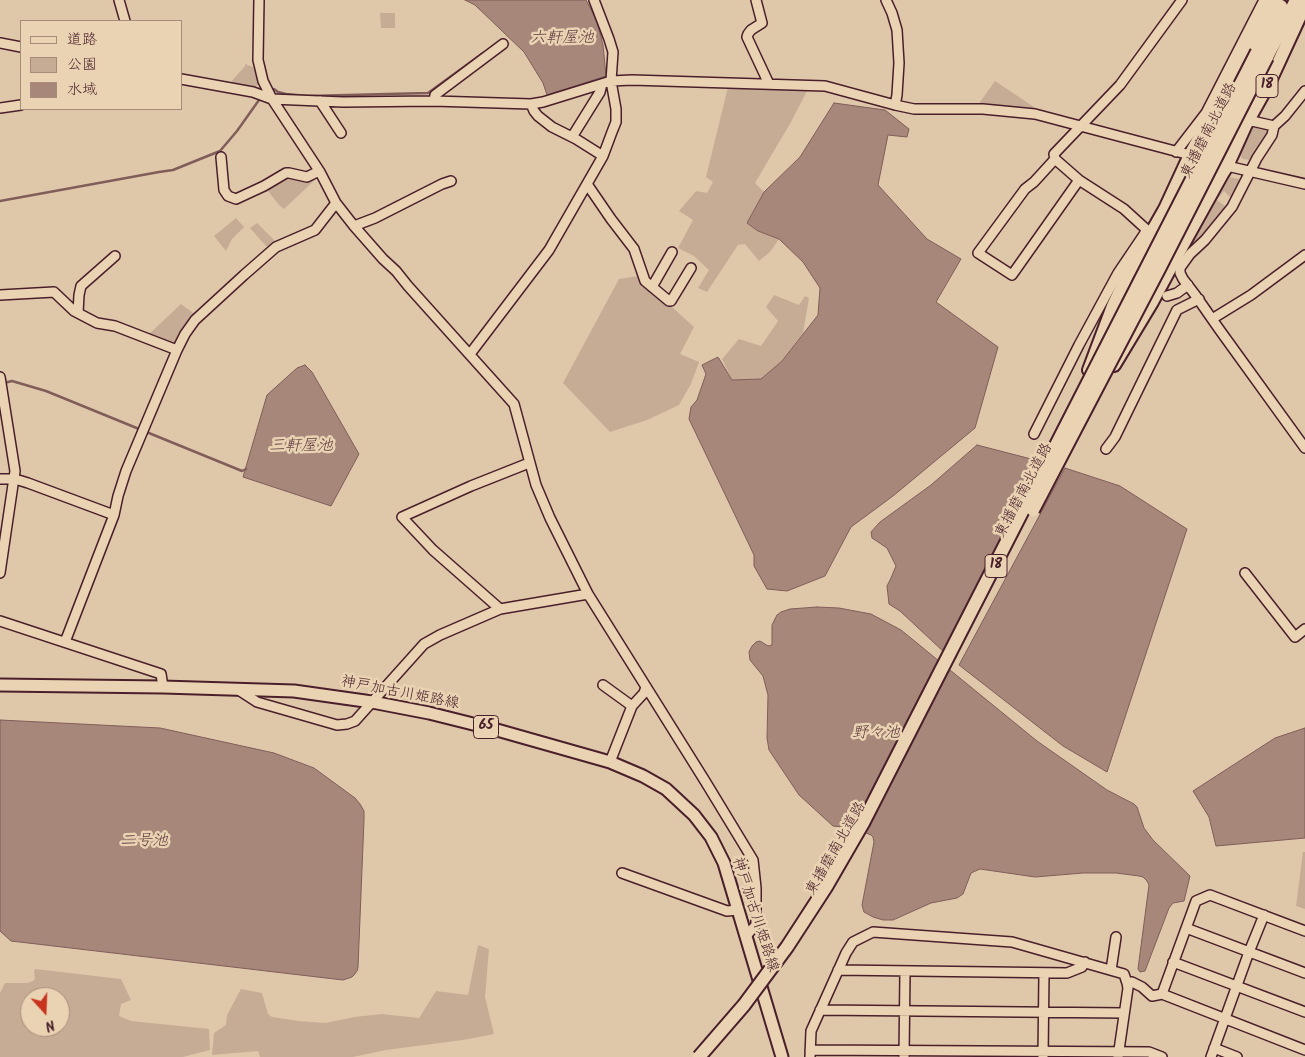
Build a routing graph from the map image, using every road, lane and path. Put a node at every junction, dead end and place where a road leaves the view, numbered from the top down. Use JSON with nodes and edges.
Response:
{"nodes":[{"id":1,"x":119,"y":0,"type":"edge"},
{"id":2,"x":259,"y":0,"type":"edge"},
{"id":3,"x":594,"y":0,"type":"edge"},
{"id":4,"x":756,"y":0,"type":"edge"},
{"id":5,"x":886,"y":0,"type":"edge"},
{"id":6,"x":1182,"y":0,"type":"edge"},
{"id":7,"x":1264,"y":0,"type":"edge"},
{"id":8,"x":1275,"y":0,"type":"edge"},
{"id":9,"x":1284,"y":0,"type":"edge"},
{"id":10,"x":1296,"y":0,"type":"edge"},
{"id":11,"x":1305,"y":5,"type":"edge"},
{"id":12,"x":125,"y":20,"type":"edge"},
{"id":13,"x":0,"y":43,"type":"edge"},
{"id":14,"x":503,"y":44,"type":"dead end"},
{"id":15,"x":20,"y":47,"type":"edge"},
{"id":16,"x":1262,"y":55,"type":"junction"},
{"id":17,"x":182,"y":79,"type":"edge"},
{"id":18,"x":606,"y":83,"type":"junction"},
{"id":19,"x":769,"y":84,"type":"junction"},
{"id":20,"x":1305,"y":91,"type":"edge"},
{"id":21,"x":272,"y":99,"type":"junction"},
{"id":22,"x":320,"y":101,"type":"junction"},
{"id":23,"x":434,"y":102,"type":"junction"},
{"id":24,"x":531,"y":104,"type":"junction"},
{"id":25,"x":20,"y":105,"type":"edge"},
{"id":26,"x":895,"y":105,"type":"junction"},
{"id":27,"x":0,"y":108,"type":"edge"},
{"id":28,"x":1246,"y":124,"type":"junction"},
{"id":29,"x":1081,"y":126,"type":"junction"},
{"id":30,"x":1274,"y":126,"type":"junction"},
{"id":31,"x":341,"y":133,"type":"dead end"},
{"id":32,"x":572,"y":137,"type":"junction"},
{"id":33,"x":1176,"y":152,"type":"junction"},
{"id":34,"x":1190,"y":155,"type":"junction"},
{"id":35,"x":603,"y":156,"type":"junction"},
{"id":36,"x":221,"y":157,"type":"dead end"},
{"id":37,"x":1054,"y":159,"type":"junction"},
{"id":38,"x":1227,"y":166,"type":"junction"},
{"id":39,"x":319,"y":170,"type":"junction"},
{"id":40,"x":1251,"y":171,"type":"junction"},
{"id":41,"x":1079,"y":180,"type":"junction"},
{"id":42,"x":450,"y":181,"type":"dead end"},
{"id":43,"x":587,"y":184,"type":"junction"},
{"id":44,"x":1305,"y":184,"type":"edge"},
{"id":45,"x":336,"y":203,"type":"junction"},
{"id":46,"x":354,"y":226,"type":"junction"},
{"id":47,"x":672,"y":252,"type":"dead end"},
{"id":48,"x":1305,"y":255,"type":"edge"},
{"id":49,"x":114,"y":256,"type":"dead end"},
{"id":50,"x":691,"y":268,"type":"dead end"},
{"id":51,"x":1188,"y":285,"type":"junction"},
{"id":52,"x":652,"y":287,"type":"junction"},
{"id":53,"x":0,"y":295,"type":"edge"},
{"id":54,"x":1167,"y":296,"type":"dead end"},
{"id":55,"x":1199,"y":299,"type":"junction"},
{"id":56,"x":78,"y":314,"type":"junction"},
{"id":57,"x":1212,"y":319,"type":"junction"},
{"id":58,"x":177,"y":350,"type":"junction"},
{"id":59,"x":470,"y":354,"type":"junction"},
{"id":60,"x":0,"y":377,"type":"edge"},
{"id":61,"x":1081,"y":408,"type":"junction"},
{"id":62,"x":1034,"y":434,"type":"dead end"},
{"id":63,"x":1302,"y":437,"type":"edge"},
{"id":64,"x":1111,"y":446,"type":"dead end"},
{"id":65,"x":1305,"y":448,"type":"edge"},
{"id":66,"x":529,"y":463,"type":"junction"},
{"id":67,"x":0,"y":479,"type":"edge"},
{"id":68,"x":14,"y":479,"type":"junction"},
{"id":69,"x":114,"y":515,"type":"junction"},
{"id":70,"x":0,"y":573,"type":"edge"},
{"id":71,"x":1245,"y":573,"type":"dead end"},
{"id":72,"x":588,"y":594,"type":"junction"},
{"id":73,"x":500,"y":609,"type":"junction"},
{"id":74,"x":0,"y":622,"type":"edge"},
{"id":75,"x":1305,"y":629,"type":"edge"},
{"id":76,"x":65,"y":642,"type":"junction"},
{"id":77,"x":0,"y":685,"type":"edge"},
{"id":78,"x":602,"y":685,"type":"dead end"},
{"id":79,"x":163,"y":687,"type":"junction"},
{"id":80,"x":646,"y":687,"type":"junction"},
{"id":81,"x":237,"y":689,"type":"junction"},
{"id":82,"x":372,"y":702,"type":"junction"},
{"id":83,"x":632,"y":706,"type":"junction"},
{"id":84,"x":610,"y":762,"type":"junction"},
{"id":85,"x":622,"y":873,"type":"dead end"},
{"id":86,"x":738,"y":910,"type":"junction"},
{"id":87,"x":1264,"y":915,"type":"junction"},
{"id":88,"x":1186,"y":928,"type":"junction"},
{"id":89,"x":1305,"y":931,"type":"edge"},
{"id":90,"x":746,"y":936,"type":"junction"},
{"id":91,"x":1116,"y":937,"type":"dead end"},
{"id":92,"x":1249,"y":952,"type":"junction"},
{"id":93,"x":1086,"y":962,"type":"junction"},
{"id":94,"x":1173,"y":962,"type":"junction"},
{"id":95,"x":838,"y":970,"type":"junction"},
{"id":96,"x":1111,"y":970,"type":"junction"},
{"id":97,"x":905,"y":971,"type":"junction"},
{"id":98,"x":1044,"y":973,"type":"junction"},
{"id":99,"x":1305,"y":973,"type":"edge"},
{"id":100,"x":1128,"y":984,"type":"junction"},
{"id":101,"x":1236,"y":986,"type":"junction"},
{"id":102,"x":1162,"y":994,"type":"junction"},
{"id":103,"x":820,"y":1010,"type":"junction"},
{"id":104,"x":904,"y":1012,"type":"junction"},
{"id":105,"x":1043,"y":1012,"type":"junction"},
{"id":106,"x":1305,"y":1012,"type":"edge"},
{"id":107,"x":1124,"y":1013,"type":"junction"},
{"id":108,"x":1224,"y":1020,"type":"junction"},
{"id":109,"x":1305,"y":1050,"type":"edge"},
{"id":110,"x":810,"y":1053,"type":"edge"},
{"id":111,"x":1212,"y":1053,"type":"edge"},
{"id":112,"x":904,"y":1054,"type":"edge"},
{"id":113,"x":1043,"y":1055,"type":"edge"},
{"id":114,"x":1119,"y":1055,"type":"edge"},
{"id":115,"x":1149,"y":1055,"type":"edge"},
{"id":116,"x":700,"y":1057,"type":"edge"},
{"id":117,"x":710,"y":1057,"type":"edge"},
{"id":118,"x":782,"y":1057,"type":"edge"},
{"id":119,"x":1162,"y":1057,"type":"edge"},
{"id":120,"x":1237,"y":1057,"type":"edge"}],
"edges":[{"from":1,"to":12,"type":"street"},
{"from":2,"to":21,"type":"street"},
{"from":3,"to":18,"type":"street"},
{"from":4,"to":19,"type":"street"},
{"from":5,"to":26,"type":"street"},
{"from":6,"to":29,"type":"street"},
{"from":7,"to":33,"type":"street"},
{"from":8,"to":34,"type":"highway","number":"18"},
{"from":9,"to":16,"type":"highway","name":"東播磨南北道路","number":"18"},
{"from":10,"to":16,"type":"highway","name":"東播磨南北道路","number":"18"},
{"from":11,"to":28,"type":"highway","number":"18"},
{"from":13,"to":15,"type":"street"},
{"from":14,"to":23,"type":"street"},
{"from":16,"to":61,"type":"highway","name":"東播磨南北道路","number":"18","bridge":true},
{"from":17,"to":21,"type":"street"},
{"from":18,"to":19,"type":"street"},
{"from":18,"to":24,"type":"street"},
{"from":18,"to":32,"type":"street"},
{"from":18,"to":35,"type":"street"},
{"from":19,"to":26,"type":"street"},
{"from":20,"to":30,"type":"street"},
{"from":21,"to":22,"type":"street"},
{"from":21,"to":39,"type":"street"},
{"from":22,"to":23,"type":"street"},
{"from":22,"to":31,"type":"street"},
{"from":23,"to":24,"type":"street"},
{"from":24,"to":32,"type":"street"},
{"from":25,"to":27,"type":"street"},
{"from":26,"to":29,"type":"street"},
{"from":28,"to":30,"type":"street"},
{"from":28,"to":38,"type":"highway","number":"18"},
{"from":29,"to":33,"type":"street"},
{"from":29,"to":37,"type":"street"},
{"from":30,"to":40,"type":"street"},
{"from":32,"to":35,"type":"street"},
{"from":33,"to":34,"type":"street"},
{"from":34,"to":38,"type":"street"},
{"from":34,"to":61,"type":"highway","number":"18","bridge":true},
{"from":35,"to":43,"type":"street"},
{"from":36,"to":39,"type":"street"},
{"from":37,"to":41,"type":"street"},
{"from":37,"to":41,"type":"street"},
{"from":38,"to":40,"type":"street"},
{"from":38,"to":61,"type":"highway","number":"18","bridge":true},
{"from":39,"to":45,"type":"street"},
{"from":40,"to":44,"type":"street"},
{"from":40,"to":51,"type":"street"},
{"from":41,"to":62,"type":"street"},
{"from":42,"to":46,"type":"street"},
{"from":43,"to":52,"type":"street"},
{"from":43,"to":59,"type":"street"},
{"from":45,"to":46,"type":"street"},
{"from":45,"to":58,"type":"street"},
{"from":46,"to":59,"type":"street"},
{"from":47,"to":52,"type":"street"},
{"from":48,"to":57,"type":"street"},
{"from":49,"to":56,"type":"street"},
{"from":50,"to":52,"type":"street"},
{"from":51,"to":54,"type":"street"},
{"from":51,"to":55,"type":"street"},
{"from":53,"to":56,"type":"street"},
{"from":55,"to":57,"type":"street"},
{"from":55,"to":64,"type":"street"},
{"from":56,"to":58,"type":"street"},
{"from":57,"to":63,"type":"street"},
{"from":58,"to":69,"type":"street"},
{"from":59,"to":66,"type":"street"},
{"from":60,"to":68,"type":"street"},
{"from":61,"to":116,"type":"highway","name":"東播磨南北道路","number":"18","bridge":true},
{"from":61,"to":117,"type":"highway","name":"東播磨南北道路","number":"18","bridge":true},
{"from":63,"to":65,"type":"street"},
{"from":66,"to":72,"type":"street"},
{"from":66,"to":73,"type":"street"},
{"from":67,"to":68,"type":"street"},
{"from":68,"to":69,"type":"street"},
{"from":68,"to":70,"type":"street"},
{"from":69,"to":76,"type":"street"},
{"from":71,"to":75,"type":"street"},
{"from":72,"to":73,"type":"street"},
{"from":72,"to":80,"type":"street"},
{"from":73,"to":82,"type":"street"},
{"from":74,"to":76,"type":"street"},
{"from":76,"to":79,"type":"street"},
{"from":77,"to":79,"type":"main road","name":"神戸加古川姫路線","number":"65"},
{"from":78,"to":83,"type":"street"},
{"from":79,"to":81,"type":"main road","name":"神戸加古川姫路線","number":"65"},
{"from":80,"to":83,"type":"street"},
{"from":80,"to":90,"type":"street"},
{"from":81,"to":82,"type":"main road","name":"神戸加古川姫路線","number":"65"},
{"from":81,"to":82,"type":"street"},
{"from":82,"to":84,"type":"main road","name":"神戸加古川姫路線","number":"65"},
{"from":83,"to":84,"type":"street"},
{"from":84,"to":86,"type":"main road","name":"神戸加古川姫路線","number":"65"},
{"from":85,"to":86,"type":"street"},
{"from":86,"to":90,"type":"main road","name":"神戸加古川姫路線","number":"65"},
{"from":87,"to":88,"type":"street"},
{"from":87,"to":89,"type":"street"},
{"from":87,"to":92,"type":"street"},
{"from":88,"to":92,"type":"street"},
{"from":88,"to":94,"type":"street"},
{"from":90,"to":118,"type":"main road","name":"神戸加古川姫路線","number":"65"},
{"from":91,"to":96,"type":"street"},
{"from":92,"to":99,"type":"street"},
{"from":92,"to":101,"type":"street"},
{"from":93,"to":95,"type":"street"},
{"from":93,"to":96,"type":"street"},
{"from":93,"to":98,"type":"street"},
{"from":94,"to":101,"type":"street"},
{"from":94,"to":102,"type":"street"},
{"from":95,"to":97,"type":"street"},
{"from":95,"to":103,"type":"street"},
{"from":96,"to":100,"type":"street"},
{"from":97,"to":98,"type":"street"},
{"from":97,"to":104,"type":"street"},
{"from":98,"to":105,"type":"street"},
{"from":100,"to":102,"type":"street"},
{"from":100,"to":107,"type":"street"},
{"from":101,"to":106,"type":"street"},
{"from":101,"to":108,"type":"street"},
{"from":102,"to":108,"type":"street"},
{"from":103,"to":104,"type":"street"},
{"from":103,"to":110,"type":"street"},
{"from":104,"to":105,"type":"street"},
{"from":104,"to":112,"type":"street"},
{"from":105,"to":107,"type":"street"},
{"from":105,"to":113,"type":"street"},
{"from":107,"to":114,"type":"street"},
{"from":108,"to":109,"type":"street"},
{"from":108,"to":111,"type":"street"},
{"from":110,"to":112,"type":"street"},
{"from":111,"to":120,"type":"street"},
{"from":112,"to":113,"type":"street"},
{"from":113,"to":114,"type":"street"},
{"from":114,"to":115,"type":"street"},
{"from":115,"to":119,"type":"street"}]}
